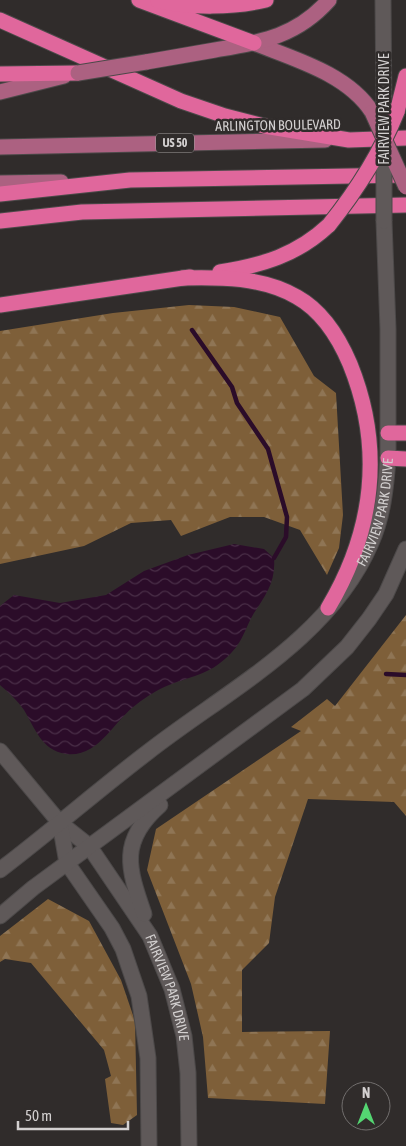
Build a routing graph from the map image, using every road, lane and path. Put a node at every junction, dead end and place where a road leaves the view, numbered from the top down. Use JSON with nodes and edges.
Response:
{"nodes":[{"id":1,"x":139,"y":0,"type":"edge"},
{"id":2,"x":154,"y":0,"type":"edge"},
{"id":3,"x":266,"y":0,"type":"edge"},
{"id":4,"x":329,"y":0,"type":"edge"},
{"id":5,"x":383,"y":0,"type":"edge"},
{"id":6,"x":0,"y":20,"type":"edge"},
{"id":7,"x":254,"y":43,"type":"junction"},
{"id":8,"x":78,"y":73,"type":"junction"},
{"id":9,"x":0,"y":74,"type":"edge"},
{"id":10,"x":406,"y":76,"type":"edge"},
{"id":11,"x":0,"y":92,"type":"edge"},
{"id":12,"x":390,"y":113,"type":"edge"},
{"id":13,"x":406,"y":138,"type":"edge"},
{"id":14,"x":349,"y":140,"type":"junction"},
{"id":15,"x":384,"y":140,"type":"junction"},
{"id":16,"x":0,"y":147,"type":"edge"},
{"id":17,"x":406,"y":174,"type":"edge"},
{"id":18,"x":130,"y":180,"type":"junction"},
{"id":19,"x":0,"y":183,"type":"edge"},
{"id":20,"x":406,"y":187,"type":"edge"},
{"id":21,"x":0,"y":194,"type":"edge"},
{"id":22,"x":406,"y":205,"type":"edge"},
{"id":23,"x":0,"y":221,"type":"edge"},
{"id":24,"x":182,"y":278,"type":"junction"},
{"id":25,"x":51,"y":296,"type":"junction"},
{"id":26,"x":0,"y":299,"type":"edge"},
{"id":27,"x":0,"y":305,"type":"edge"},
{"id":28,"x":388,"y":433,"type":"junction"},
{"id":29,"x":406,"y":433,"type":"edge"},
{"id":30,"x":388,"y":458,"type":"junction"},
{"id":31,"x":406,"y":459,"type":"edge"},
{"id":32,"x":406,"y":549,"type":"edge"},
{"id":33,"x":328,"y":608,"type":"junction"},
{"id":34,"x":0,"y":751,"type":"edge"},
{"id":35,"x":197,"y":768,"type":"junction"},
{"id":36,"x":60,"y":823,"type":"junction"},
{"id":37,"x":89,"y":846,"type":"junction"},
{"id":38,"x":67,"y":864,"type":"junction"},
{"id":39,"x":0,"y":870,"type":"edge"},
{"id":40,"x":0,"y":916,"type":"edge"},
{"id":41,"x":155,"y":946,"type":"junction"},
{"id":42,"x":149,"y":1146,"type":"edge"},
{"id":43,"x":189,"y":1146,"type":"edge"}],
"edges":[{"from":1,"to":7,"type":"highway"},
{"from":2,"to":3,"type":"highway"},
{"from":4,"to":7,"type":"main road"},
{"from":5,"to":12,"type":"street","name":"FAIRVIEW PARK DRIVE"},
{"from":6,"to":14,"type":"highway"},
{"from":7,"to":8,"type":"main road","bridge":true},
{"from":7,"to":12,"type":"main road"},
{"from":8,"to":9,"type":"highway"},
{"from":8,"to":11,"type":"main road"},
{"from":10,"to":12,"type":"highway"},
{"from":12,"to":15,"type":"highway"},
{"from":12,"to":15,"type":"main road","bridge":true},
{"from":13,"to":14,"type":"highway","name":"ARLINGTON BOULEVARD","number":"US 50"},
{"from":14,"to":16,"type":"main road","name":"ARLINGTON BOULEVARD","number":"US 50"},
{"from":15,"to":20,"type":"main road","bridge":true},
{"from":15,"to":24,"type":"highway","bridge":true},
{"from":15,"to":28,"type":"street","name":"FAIRVIEW PARK DRIVE","bridge":true},
{"from":17,"to":18,"type":"highway"},
{"from":18,"to":19,"type":"main road"},
{"from":18,"to":21,"type":"highway"},
{"from":22,"to":23,"type":"highway"},
{"from":24,"to":25,"type":"highway"},
{"from":24,"to":33,"type":"highway"},
{"from":25,"to":26,"type":"highway"},
{"from":25,"to":27,"type":"highway"},
{"from":28,"to":29,"type":"highway"},
{"from":28,"to":30,"type":"street","name":"FAIRVIEW PARK DRIVE"},
{"from":30,"to":31,"type":"highway"},
{"from":30,"to":33,"type":"street","name":"FAIRVIEW PARK DRIVE"},
{"from":32,"to":35,"type":"street"},
{"from":33,"to":36,"type":"street","name":"FAIRVIEW PARK DRIVE"},
{"from":34,"to":36,"type":"street","name":"FAIRVIEW PARK DRIVE"},
{"from":35,"to":37,"type":"street"},
{"from":35,"to":41,"type":"street"},
{"from":36,"to":37,"type":"street","name":"FAIRVIEW PARK DRIVE"},
{"from":36,"to":38,"type":"street","name":"FAIRVIEW PARK DRIVE"},
{"from":36,"to":39,"type":"street","name":"FAIRVIEW PARK DRIVE"},
{"from":37,"to":38,"type":"street"},
{"from":37,"to":41,"type":"street","name":"FAIRVIEW PARK DRIVE"},
{"from":38,"to":40,"type":"street"},
{"from":38,"to":42,"type":"street","name":"FAIRVIEW PARK DRIVE"},
{"from":41,"to":43,"type":"street","name":"FAIRVIEW PARK DRIVE"}]}
